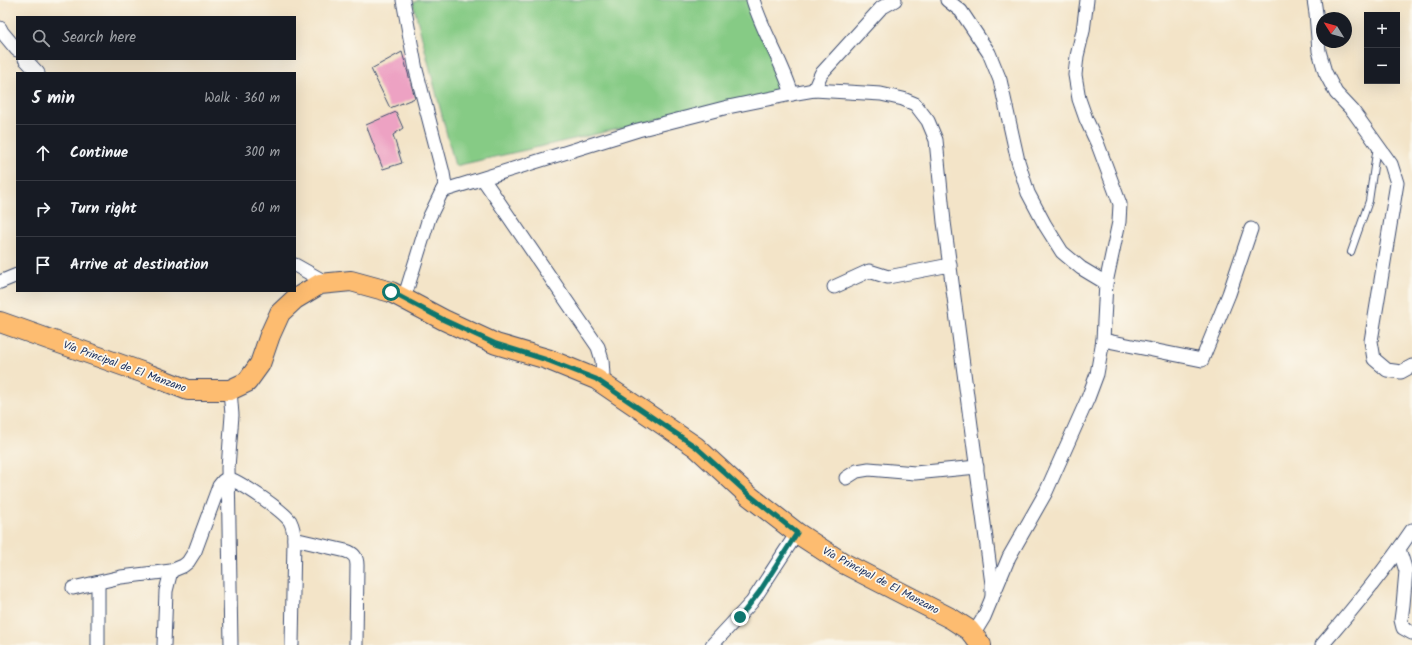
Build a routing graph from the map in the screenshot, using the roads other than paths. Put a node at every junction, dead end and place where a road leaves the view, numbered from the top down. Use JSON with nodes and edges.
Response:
{"nodes":[{"id":1,"x":403,"y":0,"type":"edge"},
{"id":2,"x":753,"y":0,"type":"edge"},
{"id":3,"x":895,"y":0,"type":"edge"},
{"id":4,"x":948,"y":0,"type":"edge"},
{"id":5,"x":1086,"y":0,"type":"edge"},
{"id":6,"x":1314,"y":0,"type":"edge"},
{"id":7,"x":0,"y":28,"type":"edge"},
{"id":8,"x":16,"y":49,"type":"edge"},
{"id":9,"x":26,"y":60,"type":"edge"},
{"id":10,"x":37,"y":72,"type":"edge"},
{"id":11,"x":814,"y":90,"type":"junction"},
{"id":12,"x":792,"y":94,"type":"junction"},
{"id":13,"x":1377,"y":144,"type":"junction"},
{"id":14,"x":483,"y":179,"type":"junction"},
{"id":15,"x":442,"y":191,"type":"junction"},
{"id":16,"x":1251,"y":229,"type":"dead end"},
{"id":17,"x":1351,"y":252,"type":"dead end"},
{"id":18,"x":950,"y":265,"type":"junction"},
{"id":19,"x":296,"y":266,"type":"edge"},
{"id":20,"x":16,"y":275,"type":"edge"},
{"id":21,"x":0,"y":282,"type":"edge"},
{"id":22,"x":327,"y":283,"type":"junction"},
{"id":23,"x":1106,"y":283,"type":"junction"},
{"id":24,"x":834,"y":287,"type":"dead end"},
{"id":25,"x":391,"y":292,"type":"junction"},
{"id":26,"x":0,"y":322,"type":"edge"},
{"id":27,"x":1103,"y":340,"type":"junction"},
{"id":28,"x":1412,"y":366,"type":"edge"},
{"id":29,"x":596,"y":379,"type":"junction"},
{"id":30,"x":230,"y":390,"type":"junction"},
{"id":31,"x":977,"y":467,"type":"junction"},
{"id":32,"x":228,"y":478,"type":"junction"},
{"id":33,"x":846,"y":478,"type":"dead end"},
{"id":34,"x":1412,"y":530,"type":"edge"},
{"id":35,"x":797,"y":533,"type":"junction"},
{"id":36,"x":294,"y":539,"type":"junction"},
{"id":37,"x":1399,"y":549,"type":"junction"},
{"id":38,"x":172,"y":571,"type":"junction"},
{"id":39,"x":98,"y":583,"type":"junction"},
{"id":40,"x":73,"y":588,"type":"dead end"},
{"id":41,"x":992,"y":599,"type":"junction"},
{"id":42,"x":1412,"y":633,"type":"edge"},
{"id":43,"x":977,"y":640,"type":"edge"},
{"id":44,"x":98,"y":645,"type":"edge"},
{"id":45,"x":164,"y":645,"type":"edge"},
{"id":46,"x":231,"y":645,"type":"edge"},
{"id":47,"x":292,"y":645,"type":"edge"},
{"id":48,"x":356,"y":645,"type":"edge"},
{"id":49,"x":712,"y":645,"type":"edge"},
{"id":50,"x":1322,"y":645,"type":"edge"}],
"edges":[{"from":1,"to":15,"type":"street"},
{"from":2,"to":12,"type":"street"},
{"from":3,"to":11,"type":"street"},
{"from":4,"to":23,"type":"street"},
{"from":5,"to":23,"type":"street"},
{"from":6,"to":13,"type":"street"},
{"from":7,"to":8,"type":"street"},
{"from":9,"to":10,"type":"street"},
{"from":11,"to":12,"type":"street"},
{"from":11,"to":18,"type":"street"},
{"from":12,"to":14,"type":"street"},
{"from":13,"to":17,"type":"lane"},
{"from":13,"to":28,"type":"street"},
{"from":14,"to":15,"type":"street"},
{"from":14,"to":29,"type":"street"},
{"from":15,"to":25,"type":"street"},
{"from":16,"to":27,"type":"street"},
{"from":18,"to":24,"type":"street"},
{"from":18,"to":31,"type":"street"},
{"from":19,"to":22,"type":"street"},
{"from":20,"to":21,"type":"street"},
{"from":22,"to":25,"type":"main road","name":"Vía Principal de El Manzano"},
{"from":22,"to":30,"type":"main road","name":"Vía Principal de El Manzano"},
{"from":23,"to":27,"type":"street"},
{"from":25,"to":29,"type":"main road","name":"Vía Principal de El Manzano"},
{"from":26,"to":30,"type":"main road","name":"Vía Principal de El Manzano"},
{"from":27,"to":41,"type":"street"},
{"from":29,"to":35,"type":"main road","name":"Vía Principal de El Manzano"},
{"from":30,"to":32,"type":"street"},
{"from":31,"to":33,"type":"street"},
{"from":31,"to":41,"type":"street"},
{"from":32,"to":36,"type":"street"},
{"from":32,"to":38,"type":"street"},
{"from":32,"to":46,"type":"street"},
{"from":34,"to":37,"type":"street"},
{"from":35,"to":43,"type":"main road","name":"Vía Principal de El Manzano"},
{"from":35,"to":49,"type":"street"},
{"from":36,"to":47,"type":"street"},
{"from":36,"to":48,"type":"street"},
{"from":37,"to":42,"type":"street"},
{"from":37,"to":50,"type":"street"},
{"from":38,"to":39,"type":"street"},
{"from":38,"to":45,"type":"street"},
{"from":39,"to":40,"type":"street"},
{"from":39,"to":44,"type":"street"},
{"from":41,"to":43,"type":"street"}]}
